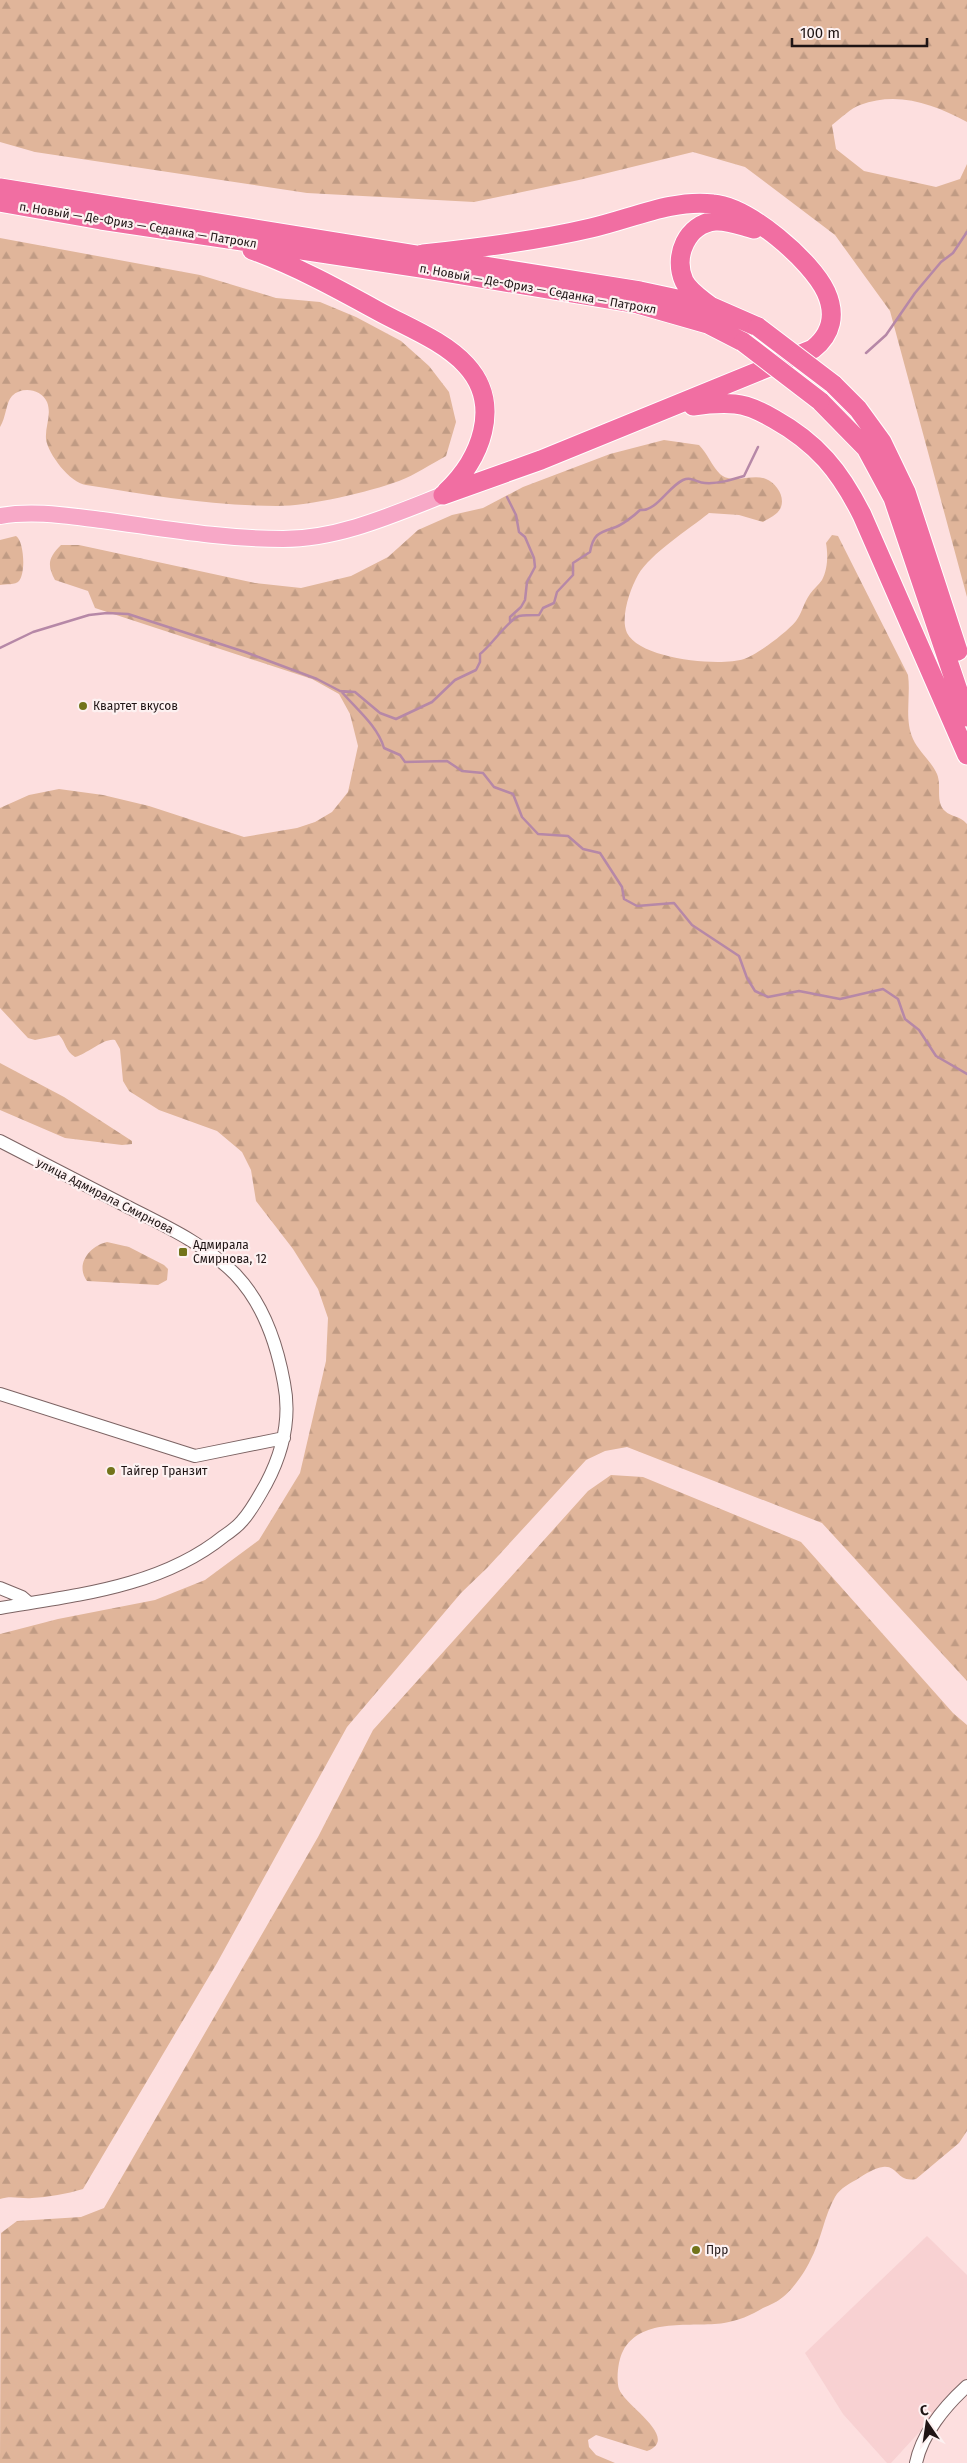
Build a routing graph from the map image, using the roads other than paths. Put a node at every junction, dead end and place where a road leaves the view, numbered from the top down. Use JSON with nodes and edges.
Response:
{"nodes":[{"id":1,"x":0,"y":188,"type":"edge"},
{"id":2,"x":0,"y":202,"type":"edge"},
{"id":3,"x":213,"y":238,"type":"junction"},
{"id":4,"x":780,"y":242,"type":"junction"},
{"id":5,"x":424,"y":254,"type":"junction"},
{"id":6,"x":710,"y":306,"type":"junction"},
{"id":7,"x":669,"y":408,"type":"junction"},
{"id":8,"x":443,"y":495,"type":"junction"},
{"id":9,"x":0,"y":516,"type":"edge"},
{"id":10,"x":967,"y":681,"type":"edge"},
{"id":11,"x":967,"y":717,"type":"edge"},
{"id":12,"x":967,"y":755,"type":"edge"},
{"id":13,"x":0,"y":1142,"type":"edge"},
{"id":14,"x":0,"y":1394,"type":"edge"},
{"id":15,"x":284,"y":1438,"type":"junction"},
{"id":16,"x":0,"y":1588,"type":"edge"},
{"id":17,"x":29,"y":1603,"type":"junction"},
{"id":18,"x":0,"y":1608,"type":"edge"},
{"id":19,"x":0,"y":1614,"type":"edge"},
{"id":20,"x":967,"y":2386,"type":"edge"},
{"id":21,"x":916,"y":2463,"type":"edge"}],
"edges":[{"from":1,"to":5,"type":"highway","name":"п. Новый — Де-Фриз — Седанка — Патрокл"},
{"from":2,"to":3,"type":"highway","name":"п. Новый — Де-Фриз — Седанка — Патрокл"},
{"from":3,"to":8,"type":"highway"},
{"from":3,"to":11,"type":"highway","name":"п. Новый — Де-Фриз — Седанка — Патрокл","bridge":true},
{"from":4,"to":5,"type":"highway"},
{"from":4,"to":6,"type":"highway"},
{"from":4,"to":7,"type":"highway"},
{"from":5,"to":6,"type":"highway","name":"п. Новый — Де-Фриз — Седанка — Патрокл"},
{"from":6,"to":10,"type":"highway","name":"п. Новый — Де-Фриз — Седанка — Патрокл","bridge":true},
{"from":7,"to":8,"type":"highway"},
{"from":7,"to":12,"type":"highway"},
{"from":8,"to":9,"type":"main road"},
{"from":13,"to":15,"type":"street","name":"улица Адмирала Смирнова"},
{"from":14,"to":15,"type":"street"},
{"from":15,"to":17,"type":"street","name":"улица Адмирала Смирнова"},
{"from":16,"to":17,"type":"street"},
{"from":17,"to":18,"type":"street","name":"улица Адмирала Смирнова"},
{"from":17,"to":19,"type":"street"},
{"from":20,"to":21,"type":"street"}]}
